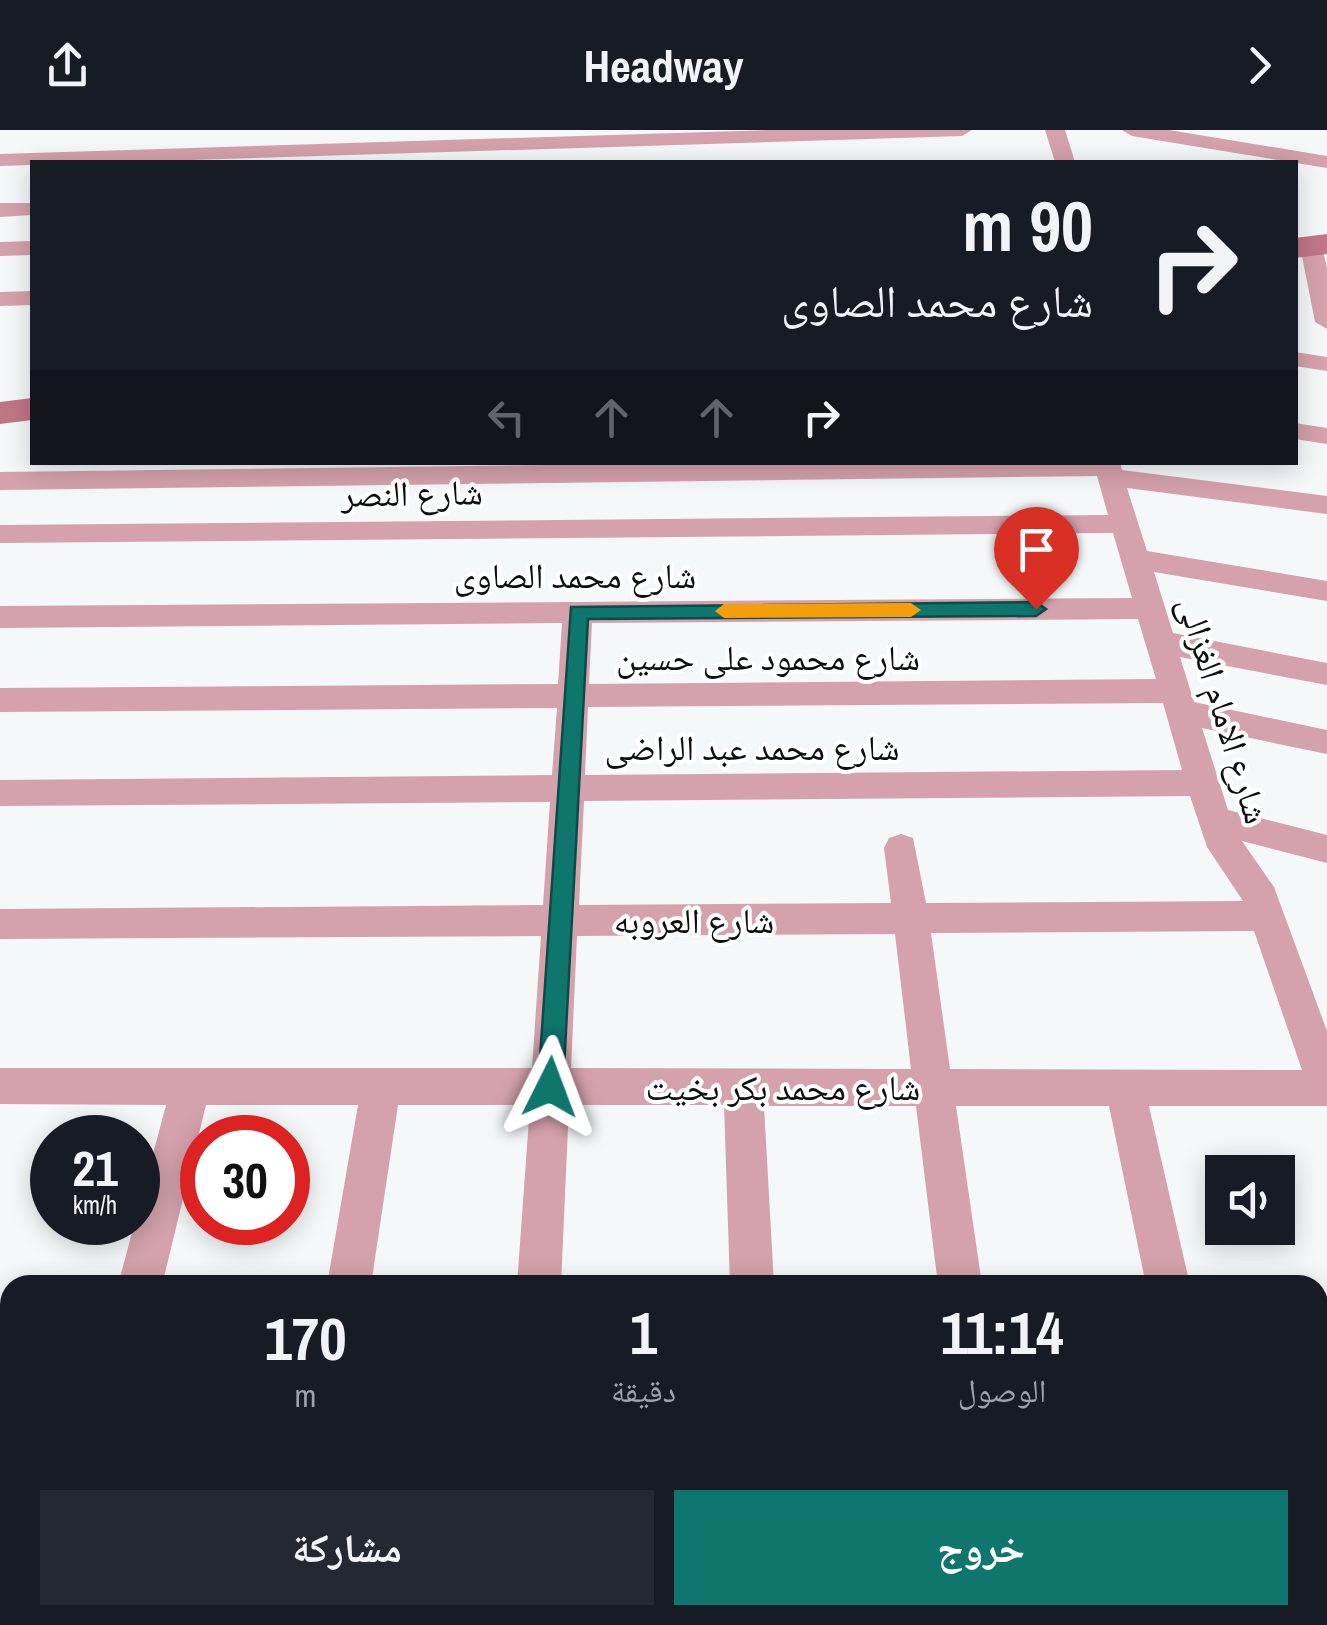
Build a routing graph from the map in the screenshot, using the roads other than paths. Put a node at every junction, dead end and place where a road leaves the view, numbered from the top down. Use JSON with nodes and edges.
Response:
{"nodes":[{"id":1,"x":962,"y":130,"type":"edge"},
{"id":2,"x":1055,"y":130,"type":"edge"},
{"id":3,"x":1143,"y":132,"type":"edge"},
{"id":4,"x":0,"y":160,"type":"edge"},
{"id":5,"x":1064,"y":160,"type":"edge"},
{"id":6,"x":1161,"y":160,"type":"edge"},
{"id":7,"x":1327,"y":162,"type":"edge"},
{"id":8,"x":1311,"y":236,"type":"edge"},
{"id":9,"x":30,"y":248,"type":"edge"},
{"id":10,"x":0,"y":249,"type":"edge"},
{"id":11,"x":30,"y":298,"type":"edge"},
{"id":12,"x":0,"y":299,"type":"edge"},
{"id":13,"x":1327,"y":322,"type":"edge"},
{"id":14,"x":1298,"y":359,"type":"edge"},
{"id":15,"x":1327,"y":364,"type":"edge"},
{"id":16,"x":30,"y":380,"type":"edge"},
{"id":17,"x":0,"y":384,"type":"edge"},
{"id":18,"x":30,"y":409,"type":"edge"},
{"id":19,"x":0,"y":413,"type":"edge"},
{"id":20,"x":1298,"y":431,"type":"edge"},
{"id":21,"x":1327,"y":436,"type":"edge"},
{"id":22,"x":468,"y":469,"type":"edge"},
{"id":23,"x":1108,"y":469,"type":"edge"},
{"id":24,"x":0,"y":481,"type":"edge"},
{"id":25,"x":1327,"y":505,"type":"edge"},
{"id":26,"x":1125,"y":524,"type":"junction"},
{"id":27,"x":461,"y":530,"type":"junction"},
{"id":28,"x":0,"y":534,"type":"edge"},
{"id":29,"x":1136,"y":559,"type":"junction"},
{"id":30,"x":1327,"y":591,"type":"edge"},
{"id":31,"x":1151,"y":608,"type":"junction"},
{"id":32,"x":578,"y":612,"type":"junction"},
{"id":33,"x":0,"y":616,"type":"edge"},
{"id":34,"x":1161,"y":642,"type":"junction"},
{"id":35,"x":1327,"y":674,"type":"edge"},
{"id":36,"x":574,"y":696,"type":"junction"},
{"id":37,"x":0,"y":700,"type":"edge"},
{"id":38,"x":1179,"y":702,"type":"junction"},
{"id":39,"x":1327,"y":742,"type":"edge"},
{"id":40,"x":1204,"y":783,"type":"junction"},
{"id":41,"x":568,"y":788,"type":"junction"},
{"id":42,"x":0,"y":792,"type":"edge"},
{"id":43,"x":1214,"y":820,"type":"junction"},
{"id":44,"x":901,"y":848,"type":"dead end"},
{"id":45,"x":1327,"y":849,"type":"edge"},
{"id":46,"x":1268,"y":916,"type":"junction"},
{"id":47,"x":911,"y":918,"type":"junction"},
{"id":48,"x":560,"y":921,"type":"junction"},
{"id":49,"x":0,"y":924,"type":"edge"},
{"id":50,"x":1310,"y":992,"type":"edge"},
{"id":51,"x":191,"y":1086,"type":"junction"},
{"id":52,"x":381,"y":1086,"type":"junction"},
{"id":53,"x":1327,"y":1086,"type":"edge"},
{"id":54,"x":550,"y":1087,"type":"junction"},
{"id":55,"x":742,"y":1087,"type":"junction"},
{"id":56,"x":933,"y":1087,"type":"junction"},
{"id":57,"x":1,"y":1088,"type":"edge"},
{"id":58,"x":1125,"y":1088,"type":"junction"},
{"id":59,"x":143,"y":1275,"type":"edge"},
{"id":60,"x":351,"y":1275,"type":"edge"},
{"id":61,"x":540,"y":1275,"type":"edge"},
{"id":62,"x":751,"y":1275,"type":"edge"},
{"id":63,"x":959,"y":1275,"type":"edge"},
{"id":64,"x":1166,"y":1275,"type":"edge"}],
"edges":[{"from":1,"to":4,"type":"street"},
{"from":2,"to":5,"type":"street"},
{"from":3,"to":6,"type":"street"},
{"from":3,"to":7,"type":"street"},
{"from":8,"to":13,"type":"street"},
{"from":9,"to":10,"type":"street"},
{"from":11,"to":12,"type":"street"},
{"from":14,"to":15,"type":"street"},
{"from":16,"to":17,"type":"street"},
{"from":18,"to":19,"type":"street"},
{"from":20,"to":21,"type":"street"},
{"from":22,"to":23,"type":"street"},
{"from":22,"to":24,"type":"street"},
{"from":22,"to":27,"type":"street"},
{"from":23,"to":25,"type":"street"},
{"from":23,"to":26,"type":"street","name":"شارع الامام الغزالى"},
{"from":26,"to":27,"type":"street","name":"شارع النصر"},
{"from":26,"to":29,"type":"street","name":"شارع الامام الغزالى"},
{"from":27,"to":28,"type":"street","name":"شارع النصر"},
{"from":29,"to":30,"type":"street"},
{"from":29,"to":31,"type":"street","name":"شارع الامام الغزالى"},
{"from":31,"to":32,"type":"street","name":"شارع محمد الصاوى"},
{"from":31,"to":34,"type":"street","name":"شارع الامام الغزالى"},
{"from":32,"to":33,"type":"street","name":"شارع محمد الصاوى"},
{"from":32,"to":36,"type":"street"},
{"from":34,"to":35,"type":"street"},
{"from":34,"to":38,"type":"street","name":"شارع الامام الغزالى"},
{"from":36,"to":37,"type":"street","name":"شارع محمود على حسين"},
{"from":36,"to":38,"type":"street","name":"شارع محمود على حسين"},
{"from":36,"to":41,"type":"street"},
{"from":38,"to":39,"type":"street","name":"شارع محمود على حسين"},
{"from":38,"to":40,"type":"street","name":"شارع الامام الغزالى"},
{"from":40,"to":41,"type":"street","name":"شارع محمد عبد الراضى"},
{"from":40,"to":43,"type":"street","name":"شارع الامام الغزالى"},
{"from":41,"to":42,"type":"street","name":"شارع محمد عبد الراضى"},
{"from":41,"to":48,"type":"street"},
{"from":43,"to":45,"type":"street"},
{"from":43,"to":46,"type":"street","name":"شارع الامام الغزالى"},
{"from":44,"to":47,"type":"street"},
{"from":46,"to":47,"type":"street","name":"شارع العروبه"},
{"from":46,"to":50,"type":"street","name":"شارع الامام الغزالى"},
{"from":47,"to":48,"type":"street","name":"شارع العروبه"},
{"from":47,"to":56,"type":"street"},
{"from":48,"to":49,"type":"street","name":"شارع العروبه"},
{"from":48,"to":54,"type":"street"},
{"from":50,"to":53,"type":"street","name":"شارع الامام الغزالى"},
{"from":51,"to":52,"type":"street","name":"شارع محمد بكر بخيت"},
{"from":51,"to":57,"type":"street","name":"شارع محمد بكر بخيت"},
{"from":51,"to":59,"type":"street"},
{"from":52,"to":54,"type":"street","name":"شارع محمد بكر بخيت"},
{"from":52,"to":60,"type":"street"},
{"from":53,"to":58,"type":"street","name":"شارع محمد بكر بخيت"},
{"from":54,"to":55,"type":"street","name":"شارع محمد بكر بخيت"},
{"from":54,"to":61,"type":"street"},
{"from":55,"to":56,"type":"street","name":"شارع محمد بكر بخيت"},
{"from":55,"to":62,"type":"street"},
{"from":56,"to":58,"type":"street","name":"شارع محمد بكر بخيت"},
{"from":56,"to":63,"type":"street"},
{"from":58,"to":64,"type":"street"}]}
